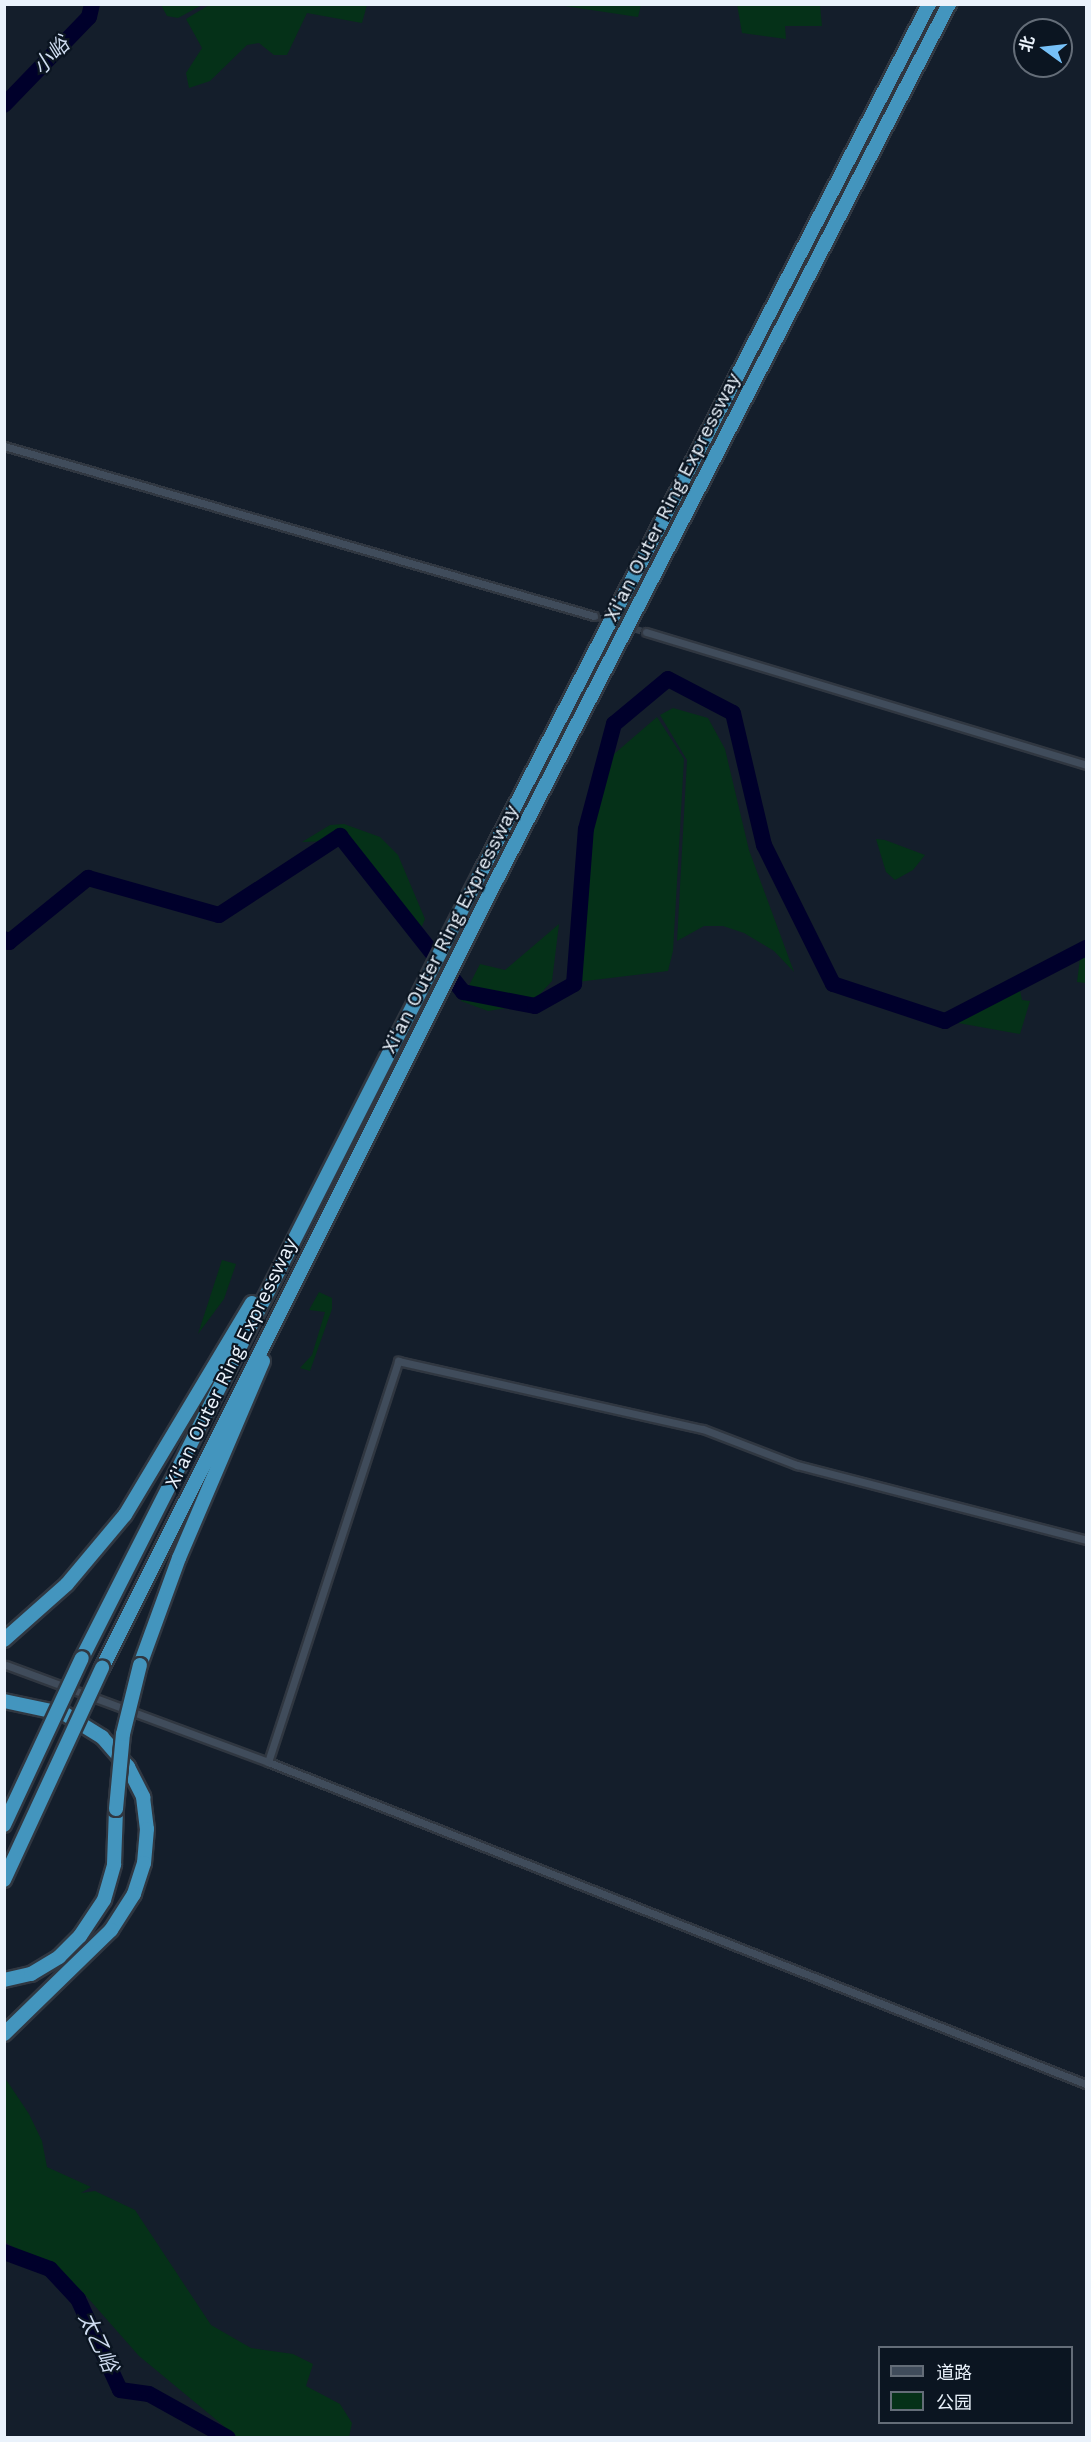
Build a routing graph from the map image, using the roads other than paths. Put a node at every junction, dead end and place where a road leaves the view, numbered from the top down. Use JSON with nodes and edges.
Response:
{"nodes":[{"id":1,"x":929,"y":4,"type":"edge"},
{"id":2,"x":949,"y":4,"type":"edge"},
{"id":3,"x":4,"y":446,"type":"edge"},
{"id":4,"x":594,"y":616,"type":"tunnel mouth"},
{"id":5,"x":646,"y":632,"type":"tunnel mouth"},
{"id":6,"x":1086,"y":765,"type":"edge"},
{"id":7,"x":328,"y":1171,"type":"junction"},
{"id":8,"x":342,"y":1185,"type":"junction"},
{"id":9,"x":1086,"y":1540,"type":"edge"},
{"id":10,"x":4,"y":1640,"type":"edge"},
{"id":11,"x":6,"y":1665,"type":"edge"},
{"id":12,"x":4,"y":1701,"type":"edge"},
{"id":13,"x":268,"y":1762,"type":"junction"},
{"id":14,"x":4,"y":1825,"type":"edge"},
{"id":15,"x":4,"y":1880,"type":"edge"},
{"id":16,"x":4,"y":1980,"type":"edge"},
{"id":17,"x":4,"y":2034,"type":"edge"},
{"id":18,"x":1086,"y":2084,"type":"edge"}],
"edges":[{"from":1,"to":7,"type":"highway","name":"Xi'an Outer Ring Expressway"},
{"from":2,"to":8,"type":"highway","name":"Xi'an Outer Ring Expressway"},
{"from":3,"to":4,"type":"street"},
{"from":5,"to":6,"type":"street"},
{"from":7,"to":10,"type":"highway"},
{"from":7,"to":14,"type":"highway","name":"Xi'an Outer Ring Expressway","bridge":true},
{"from":8,"to":15,"type":"highway","name":"Xi'an Outer Ring Expressway","bridge":true},
{"from":8,"to":16,"type":"highway","bridge":true},
{"from":9,"to":13,"type":"street"},
{"from":11,"to":13,"type":"street"},
{"from":12,"to":17,"type":"highway"},
{"from":13,"to":18,"type":"street"}]}
